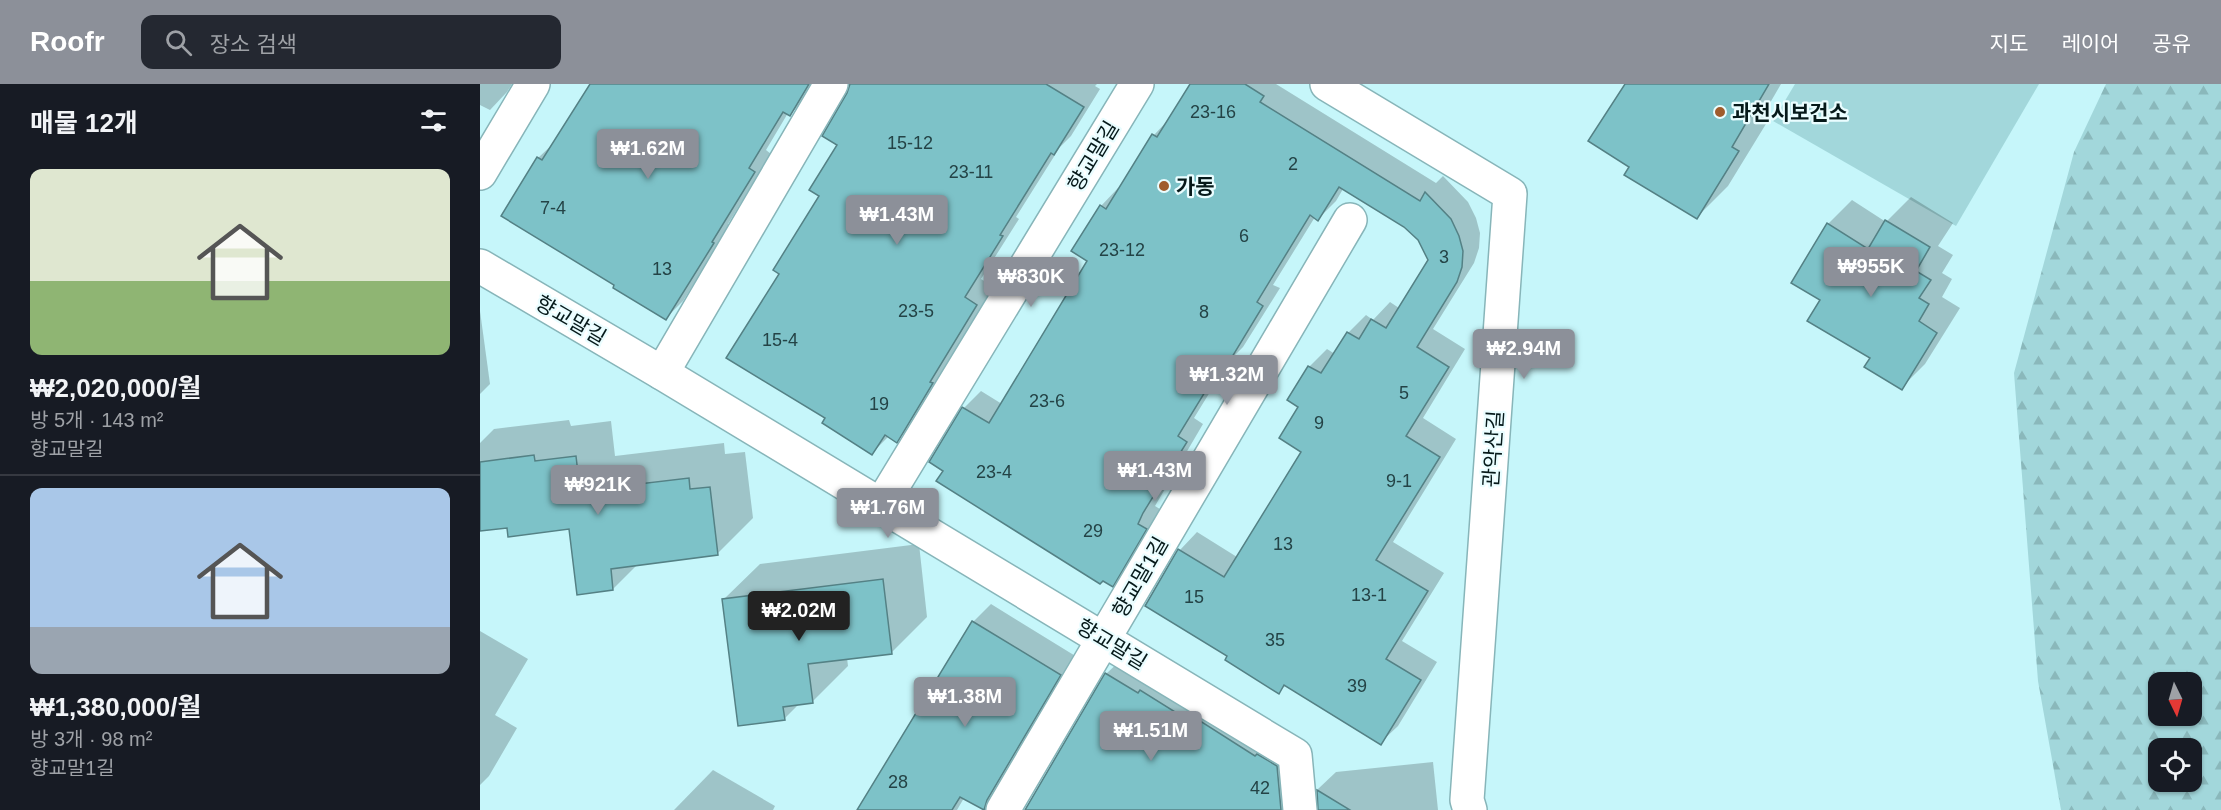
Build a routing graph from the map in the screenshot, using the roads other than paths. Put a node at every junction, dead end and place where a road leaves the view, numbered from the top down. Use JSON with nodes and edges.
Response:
{"nodes":[{"id":1,"x":533,"y":84,"type":"edge"},
{"id":2,"x":831,"y":84,"type":"edge"},
{"id":3,"x":1137,"y":84,"type":"edge"},
{"id":4,"x":1327,"y":84,"type":"edge"},
{"id":5,"x":480,"y":173,"type":"edge"},
{"id":6,"x":1350,"y":220,"type":"dead end"},
{"id":7,"x":480,"y":266,"type":"edge"},
{"id":8,"x":662,"y":373,"type":"junction"},
{"id":9,"x":880,"y":505,"type":"junction"},
{"id":10,"x":1104,"y":639,"type":"junction"},
{"id":11,"x":1003,"y":810,"type":"edge"},
{"id":12,"x":1300,"y":810,"type":"edge"},
{"id":13,"x":1470,"y":810,"type":"edge"}],
"edges":[{"from":1,"to":5,"type":"street"},
{"from":2,"to":8,"type":"street"},
{"from":3,"to":9,"type":"street","name":"향교말길"},
{"from":4,"to":13,"type":"street","name":"관악산길"},
{"from":6,"to":10,"type":"street","name":"향교말1길"},
{"from":7,"to":8,"type":"street","name":"향교말길"},
{"from":8,"to":9,"type":"street","name":"향교말길"},
{"from":9,"to":10,"type":"street","name":"향교말길"},
{"from":10,"to":11,"type":"street","name":"향교말1길"},
{"from":10,"to":12,"type":"street","name":"향교말길"}]}
